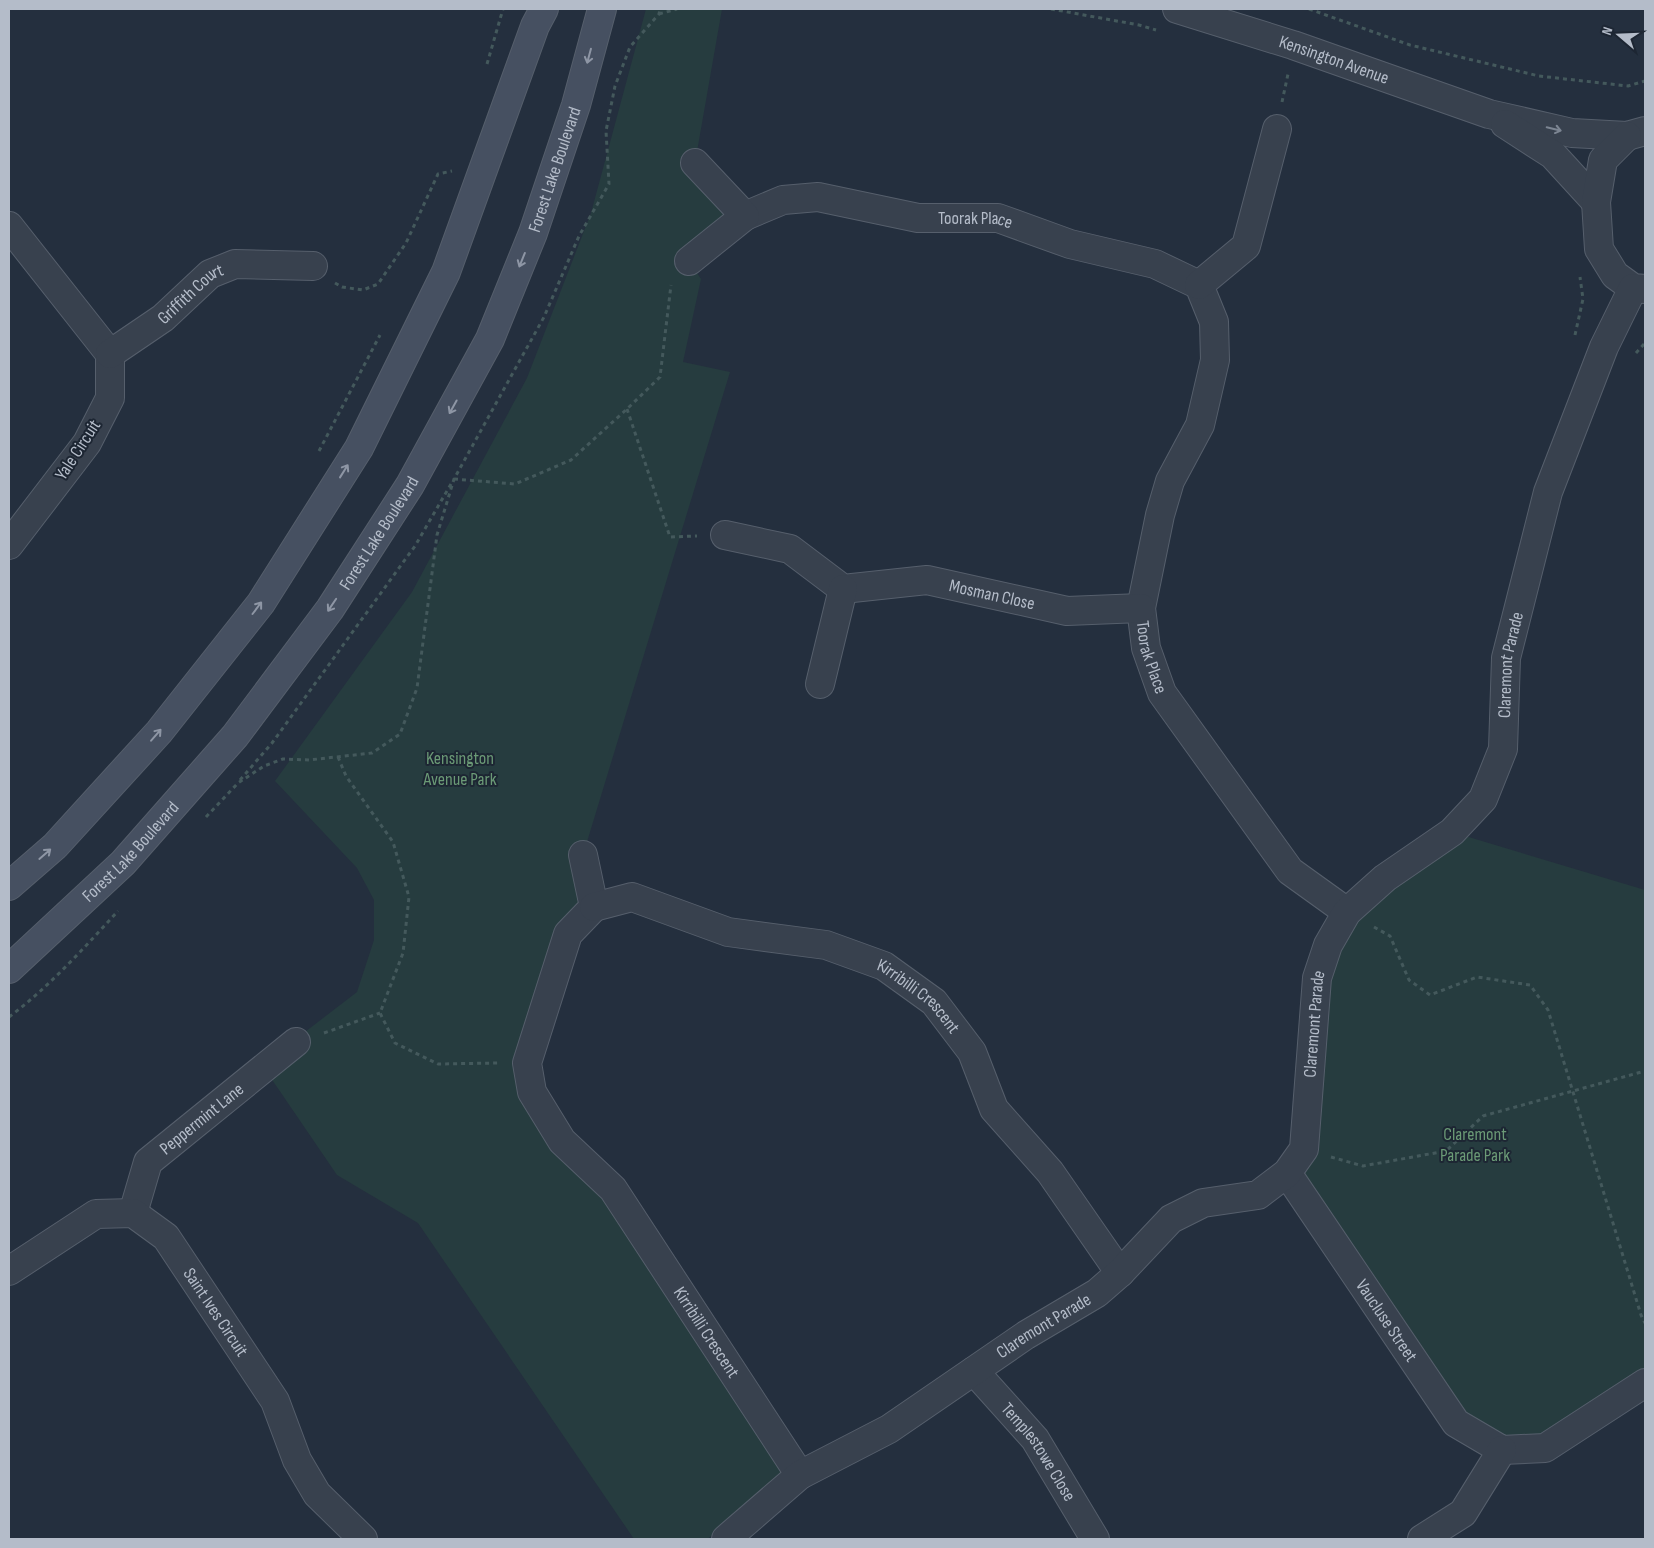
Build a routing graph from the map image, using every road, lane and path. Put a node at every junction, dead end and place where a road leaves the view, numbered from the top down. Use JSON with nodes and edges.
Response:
{"nodes":[{"id":1,"x":503,"y":9,"type":"edge"},
{"id":2,"x":544,"y":9,"type":"edge"},
{"id":3,"x":602,"y":9,"type":"edge"},
{"id":4,"x":677,"y":9,"type":"edge"},
{"id":5,"x":1051,"y":9,"type":"edge"},
{"id":6,"x":1177,"y":9,"type":"edge"},
{"id":7,"x":1309,"y":9,"type":"edge"},
{"id":8,"x":658,"y":14,"type":"dead end"},
{"id":9,"x":1158,"y":31,"type":"dead end"},
{"id":10,"x":487,"y":65,"type":"dead end"},
{"id":11,"x":1645,"y":81,"type":"edge"},
{"id":12,"x":1489,"y":114,"type":"junction"},
{"id":13,"x":1277,"y":129,"type":"dead end"},
{"id":14,"x":1636,"y":134,"type":"edge"},
{"id":15,"x":695,"y":163,"type":"dead end"},
{"id":16,"x":460,"y":170,"type":"dead end"},
{"id":17,"x":1596,"y":202,"type":"junction"},
{"id":18,"x":745,"y":216,"type":"junction"},
{"id":19,"x":9,"y":226,"type":"edge"},
{"id":20,"x":689,"y":261,"type":"joint"},
{"id":21,"x":313,"y":266,"type":"joint"},
{"id":22,"x":1580,"y":273,"type":"dead end"},
{"id":23,"x":1199,"y":285,"type":"junction"},
{"id":24,"x":1639,"y":288,"type":"edge"},
{"id":25,"x":382,"y":332,"type":"dead end"},
{"id":26,"x":1645,"y":343,"type":"edge"},
{"id":27,"x":1604,"y":347,"type":"junction"},
{"id":28,"x":110,"y":354,"type":"junction"},
{"id":29,"x":627,"y":409,"type":"junction"},
{"id":30,"x":318,"y":455,"type":"dead end"},
{"id":31,"x":454,"y":479,"type":"dead end"},
{"id":32,"x":725,"y":535,"type":"joint"},
{"id":33,"x":9,"y":545,"type":"edge"},
{"id":34,"x":843,"y":589,"type":"junction"},
{"id":35,"x":1142,"y":608,"type":"junction"},
{"id":36,"x":820,"y":684,"type":"dead end"},
{"id":37,"x":338,"y":757,"type":"dead end"},
{"id":38,"x":583,"y":855,"type":"dead end"},
{"id":39,"x":9,"y":886,"type":"edge"},
{"id":40,"x":594,"y":907,"type":"junction"},
{"id":41,"x":1347,"y":912,"type":"junction"},
{"id":42,"x":9,"y":969,"type":"edge"},
{"id":43,"x":380,"y":1014,"type":"junction"},
{"id":44,"x":296,"y":1042,"type":"joint"},
{"id":45,"x":528,"y":1063,"type":"junction"},
{"id":46,"x":1645,"y":1071,"type":"edge"},
{"id":47,"x":1572,"y":1091,"type":"junction"},
{"id":48,"x":1304,"y":1149,"type":"junction"},
{"id":49,"x":1287,"y":1173,"type":"junction"},
{"id":50,"x":133,"y":1213,"type":"junction"},
{"id":51,"x":9,"y":1271,"type":"edge"},
{"id":52,"x":1120,"y":1273,"type":"junction"},
{"id":53,"x":1645,"y":1324,"type":"edge"},
{"id":54,"x":974,"y":1371,"type":"junction"},
{"id":55,"x":1645,"y":1383,"type":"edge"},
{"id":56,"x":1502,"y":1450,"type":"junction"},
{"id":57,"x":800,"y":1476,"type":"junction"},
{"id":58,"x":363,"y":1539,"type":"edge"},
{"id":59,"x":726,"y":1539,"type":"edge"},
{"id":60,"x":1095,"y":1539,"type":"edge"},
{"id":61,"x":1422,"y":1539,"type":"edge"}],
"edges":[{"from":1,"to":10,"type":"path"},
{"from":39,"to":2,"type":"main road","one_way":true},
{"from":3,"to":42,"type":"main road","name":"Forest Lake Boulevard","one_way":true},
{"from":4,"to":8,"type":"path"},
{"from":5,"to":9,"type":"path"},
{"from":6,"to":12,"type":"street","name":"Kensington Avenue"},
{"from":7,"to":11,"type":"path"},
{"from":12,"to":14,"type":"street","name":"Kensington Avenue","one_way":true},
{"from":12,"to":17,"type":"street","name":"Kensington Avenue"},
{"from":13,"to":23,"type":"street"},
{"from":14,"to":17,"type":"street","name":"Kensington Avenue"},
{"from":15,"to":18,"type":"street"},
{"from":16,"to":21,"type":"path"},
{"from":17,"to":24,"type":"street","name":"Kensington Avenue"},
{"from":18,"to":20,"type":"street","name":"Toorak Place"},
{"from":18,"to":23,"type":"street","name":"Toorak Place"},
{"from":19,"to":28,"type":"street"},
{"from":20,"to":29,"type":"path"},
{"from":21,"to":28,"type":"street","name":"Griffith Court"},
{"from":22,"to":27,"type":"path"},
{"from":23,"to":35,"type":"street","name":"Toorak Place"},
{"from":24,"to":27,"type":"street","name":"Claremont Parade"},
{"from":25,"to":30,"type":"path"},
{"from":26,"to":27,"type":"path"},
{"from":27,"to":41,"type":"street","name":"Claremont Parade"},
{"from":28,"to":33,"type":"street","name":"Yale Circuit"},
{"from":29,"to":31,"type":"path"},
{"from":29,"to":32,"type":"path"},
{"from":32,"to":34,"type":"street"},
{"from":34,"to":35,"type":"street","name":"Mosman Close"},
{"from":34,"to":36,"type":"street"},
{"from":35,"to":41,"type":"street","name":"Toorak Place"},
{"from":37,"to":43,"type":"path"},
{"from":38,"to":40,"type":"street"},
{"from":40,"to":45,"type":"street","name":"Kirribilli Crescent"},
{"from":40,"to":52,"type":"street","name":"Kirribilli Crescent"},
{"from":41,"to":47,"type":"path"},
{"from":41,"to":48,"type":"street","name":"Claremont Parade"},
{"from":43,"to":44,"type":"path"},
{"from":43,"to":45,"type":"path"},
{"from":44,"to":50,"type":"street","name":"Peppermint Lane"},
{"from":45,"to":57,"type":"street","name":"Kirribilli Crescent"},
{"from":46,"to":47,"type":"path"},
{"from":47,"to":48,"type":"path"},
{"from":47,"to":53,"type":"path"},
{"from":48,"to":49,"type":"street","name":"Claremont Parade"},
{"from":49,"to":52,"type":"street","name":"Claremont Parade"},
{"from":49,"to":56,"type":"street","name":"Vaucluse Street"},
{"from":50,"to":51,"type":"street"},
{"from":50,"to":58,"type":"street","name":"Saint Ives Circuit"},
{"from":52,"to":54,"type":"street","name":"Claremont Parade"},
{"from":54,"to":57,"type":"street","name":"Claremont Parade"},
{"from":54,"to":60,"type":"street","name":"Templestowe Close"},
{"from":55,"to":56,"type":"street"},
{"from":56,"to":61,"type":"street"},
{"from":57,"to":59,"type":"street","name":"Claremont Parade"}]}
